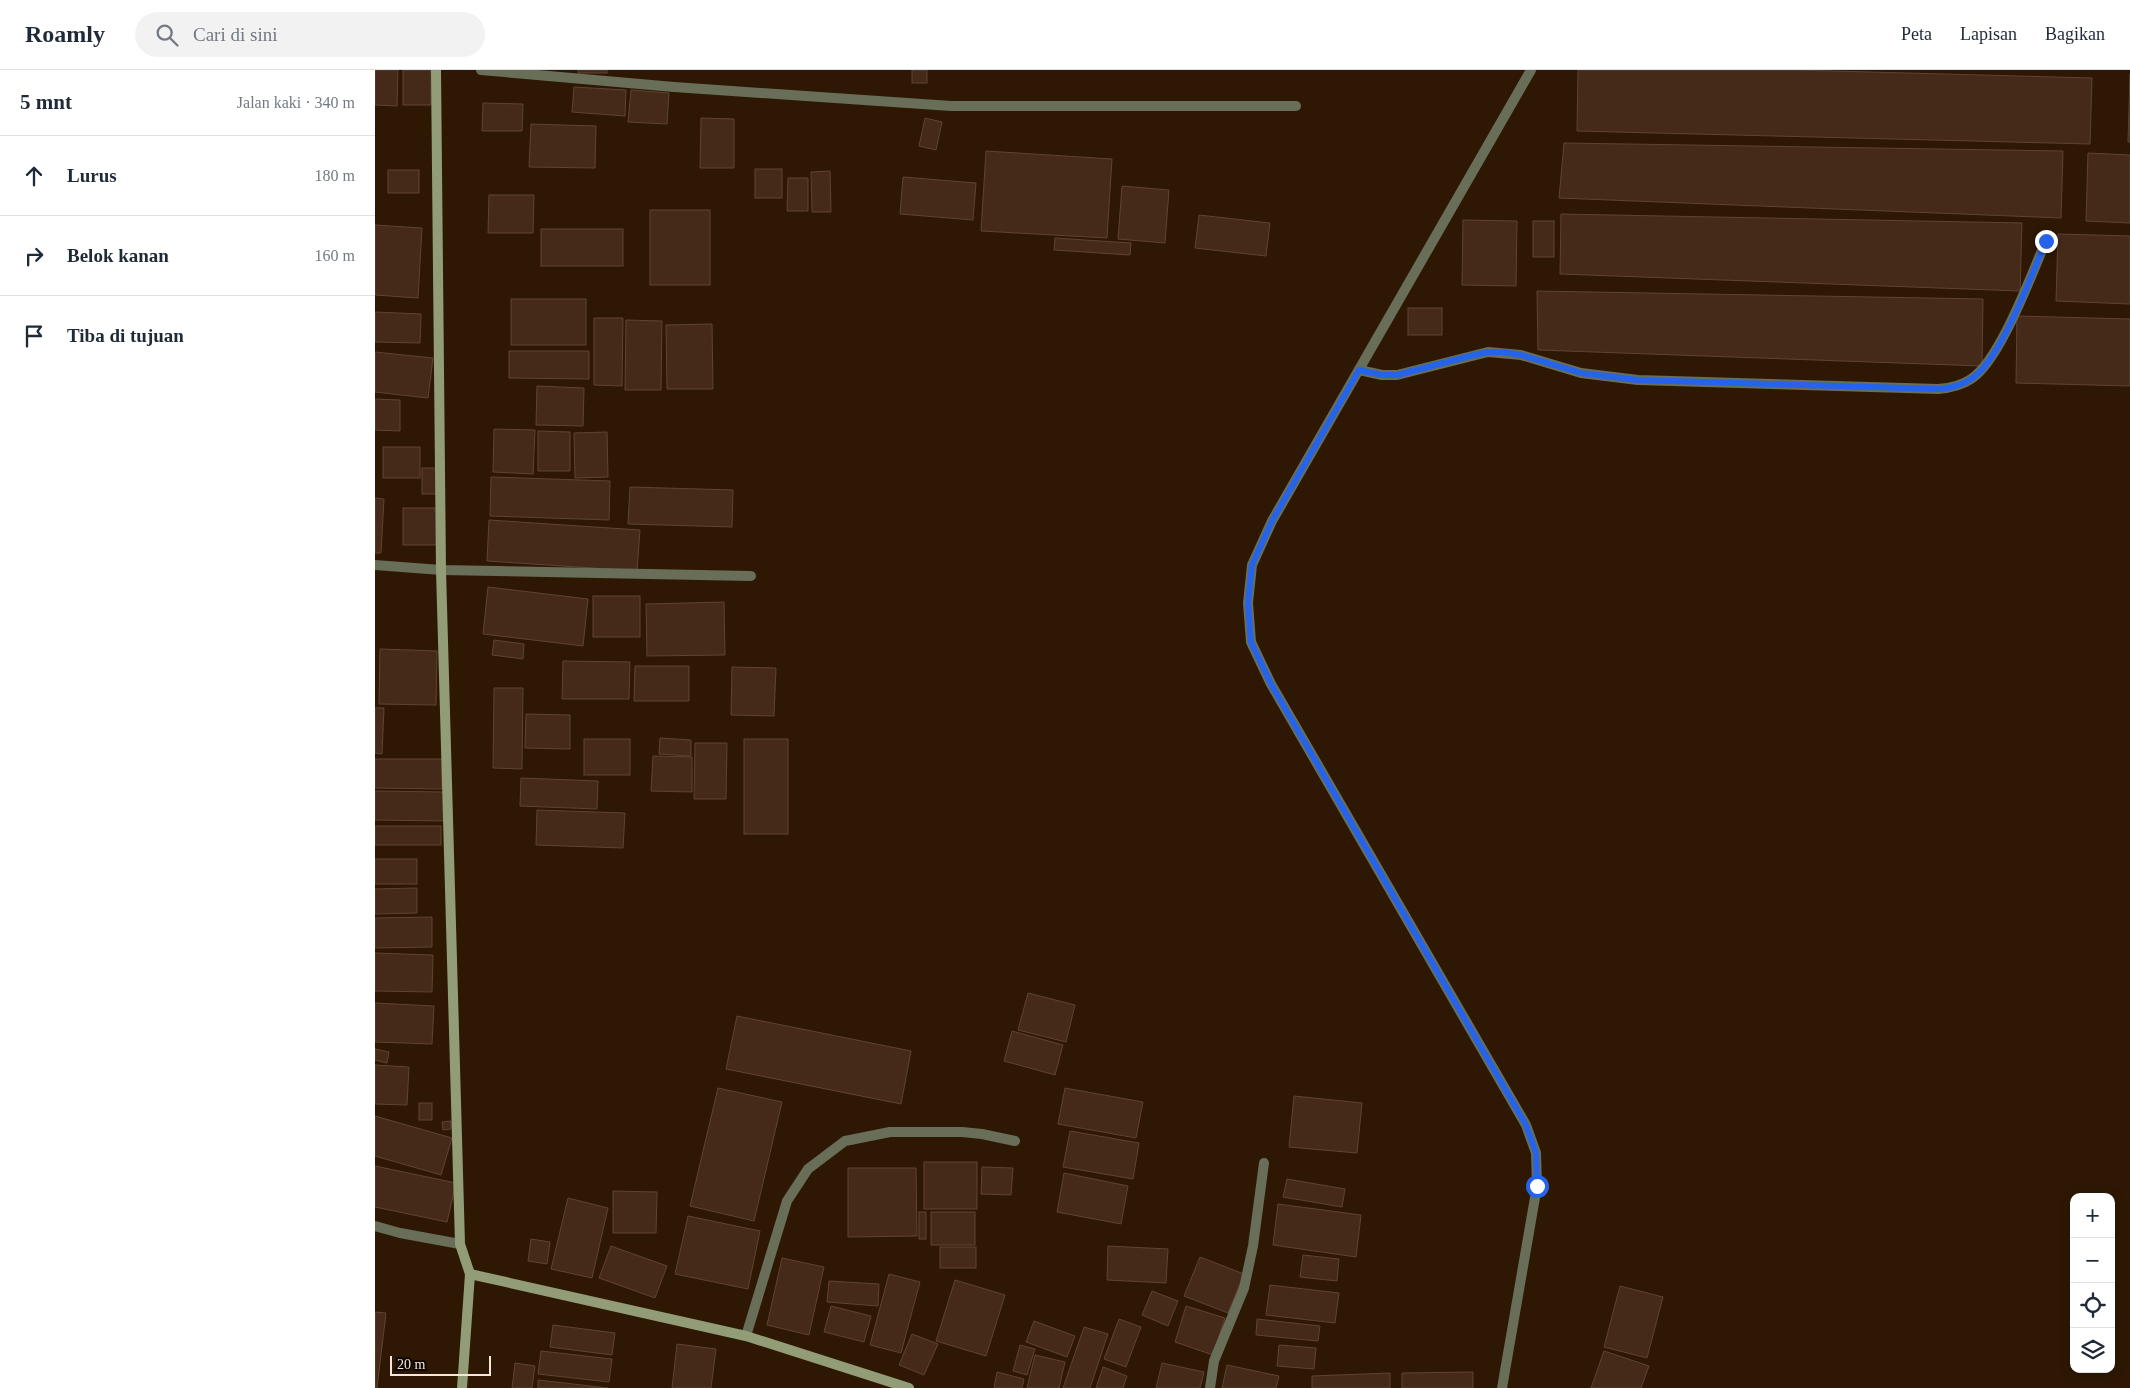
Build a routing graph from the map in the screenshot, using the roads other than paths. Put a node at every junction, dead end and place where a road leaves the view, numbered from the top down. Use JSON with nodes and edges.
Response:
{"nodes":[{"id":1,"x":436,"y":70,"type":"edge"},
{"id":2,"x":481,"y":70,"type":"edge"},
{"id":3,"x":1531,"y":70,"type":"edge"},
{"id":4,"x":1296,"y":106,"type":"dead end"},
{"id":5,"x":2046,"y":241,"type":"dead end"},
{"id":6,"x":1359,"y":370,"type":"junction"},
{"id":7,"x":375,"y":565,"type":"edge"},
{"id":8,"x":441,"y":570,"type":"junction"},
{"id":9,"x":751,"y":576,"type":"dead end"},
{"id":10,"x":1015,"y":1141,"type":"dead end"},
{"id":11,"x":1264,"y":1163,"type":"dead end"},
{"id":12,"x":375,"y":1226,"type":"edge"},
{"id":13,"x":460,"y":1244,"type":"junction"},
{"id":14,"x":470,"y":1274,"type":"junction"},
{"id":15,"x":746,"y":1336,"type":"junction"},
{"id":16,"x":462,"y":1388,"type":"edge"},
{"id":17,"x":909,"y":1388,"type":"edge"},
{"id":18,"x":1210,"y":1388,"type":"edge"},
{"id":19,"x":1502,"y":1388,"type":"edge"}],
"edges":[{"from":1,"to":8,"type":"street"},
{"from":2,"to":4,"type":"street"},
{"from":3,"to":6,"type":"street"},
{"from":5,"to":6,"type":"street"},
{"from":6,"to":19,"type":"street"},
{"from":7,"to":8,"type":"street"},
{"from":8,"to":9,"type":"street"},
{"from":8,"to":13,"type":"street"},
{"from":10,"to":15,"type":"street"},
{"from":11,"to":18,"type":"street"},
{"from":12,"to":13,"type":"street"},
{"from":13,"to":14,"type":"street"},
{"from":14,"to":15,"type":"street"},
{"from":14,"to":16,"type":"street"},
{"from":15,"to":17,"type":"street"}]}
